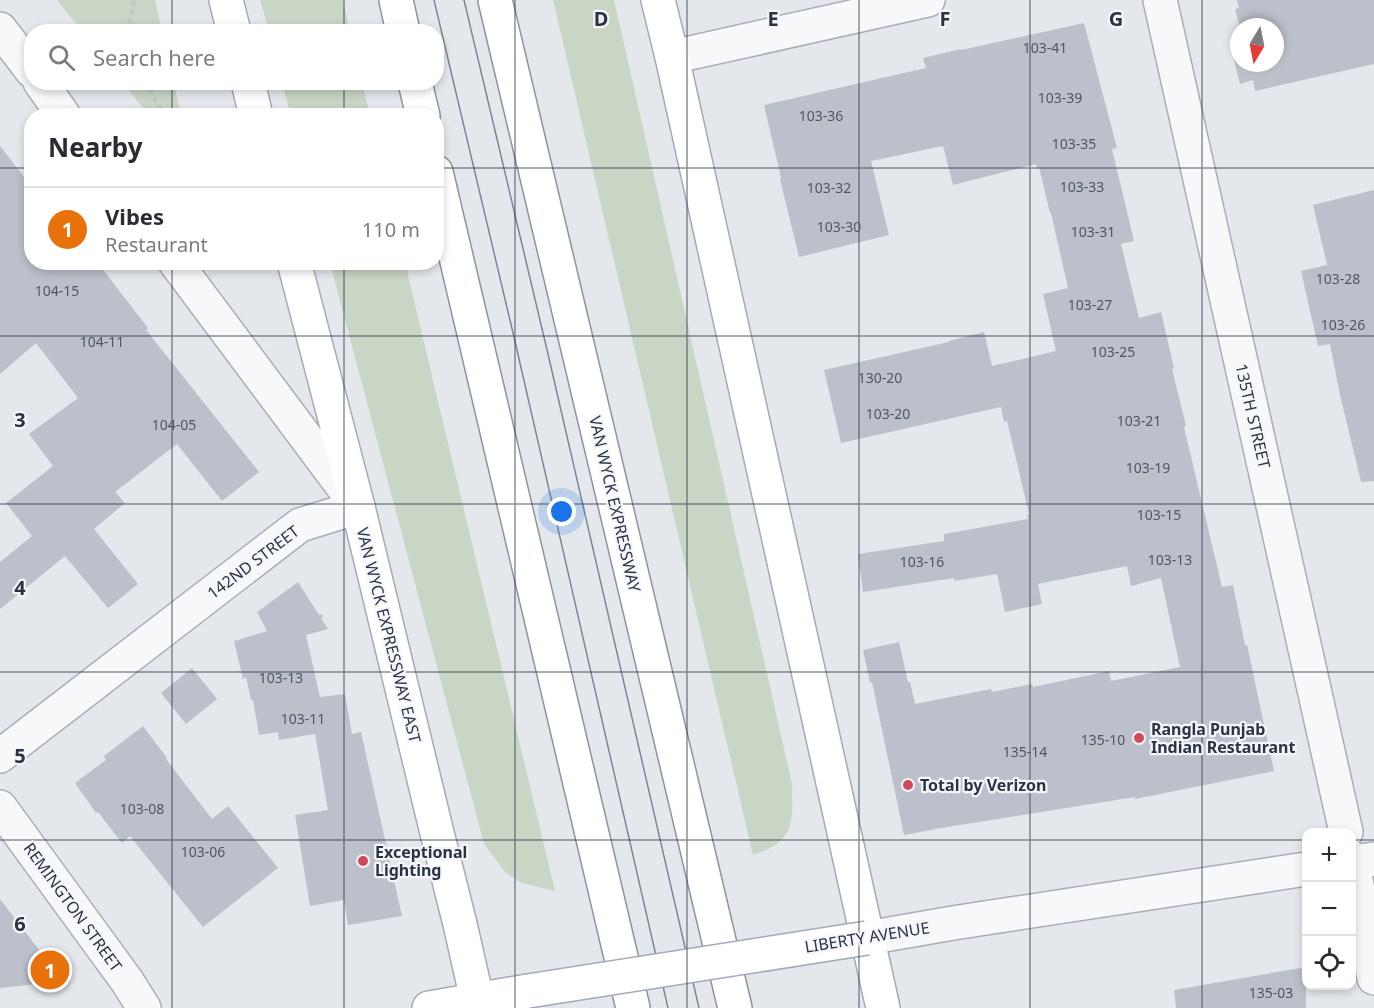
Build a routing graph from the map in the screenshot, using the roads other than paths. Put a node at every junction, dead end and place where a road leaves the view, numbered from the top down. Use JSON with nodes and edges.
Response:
{"nodes":[{"id":1,"x":226,"y":0,"type":"edge"},
{"id":2,"x":396,"y":0,"type":"edge"},
{"id":3,"x":495,"y":0,"type":"edge"},
{"id":4,"x":658,"y":0,"type":"edge"},
{"id":5,"x":928,"y":0,"type":"edge"},
{"id":6,"x":1160,"y":0,"type":"edge"},
{"id":7,"x":232,"y":24,"type":"edge"},
{"id":8,"x":401,"y":24,"type":"edge"},
{"id":9,"x":0,"y":29,"type":"edge"},
{"id":10,"x":672,"y":57,"type":"junction"},
{"id":11,"x":24,"y":60,"type":"edge"},
{"id":12,"x":46,"y":90,"type":"edge"},
{"id":13,"x":250,"y":90,"type":"edge"},
{"id":14,"x":417,"y":90,"type":"edge"},
{"id":15,"x":58,"y":108,"type":"edge"},
{"id":16,"x":254,"y":108,"type":"edge"},
{"id":17,"x":421,"y":108,"type":"edge"},
{"id":18,"x":444,"y":206,"type":"edge"},
{"id":19,"x":181,"y":270,"type":"edge"},
{"id":20,"x":296,"y":270,"type":"edge"},
{"id":21,"x":358,"y":507,"type":"junction"},
{"id":22,"x":0,"y":756,"type":"edge"},
{"id":23,"x":0,"y":807,"type":"edge"},
{"id":24,"x":1349,"y":828,"type":"edge"},
{"id":25,"x":1356,"y":861,"type":"edge"},
{"id":26,"x":1302,"y":870,"type":"edge"},
{"id":27,"x":867,"y":938,"type":"junction"},
{"id":28,"x":1374,"y":978,"type":"edge"},
{"id":29,"x":478,"y":1004,"type":"edge"},
{"id":30,"x":144,"y":1008,"type":"edge"},
{"id":31,"x":429,"y":1008,"type":"edge"},
{"id":32,"x":633,"y":1008,"type":"edge"},
{"id":33,"x":735,"y":1008,"type":"edge"},
{"id":34,"x":883,"y":1008,"type":"edge"}],
"edges":[{"from":1,"to":7,"type":"main road"},
{"from":2,"to":8,"type":"main road"},
{"from":3,"to":33,"type":"main road","name":"VAN WYCK EXPRESSWAY"},
{"from":4,"to":10,"type":"main road"},
{"from":5,"to":10,"type":"street"},
{"from":6,"to":24,"type":"street","name":"135TH STREET"},
{"from":9,"to":11,"type":"street"},
{"from":10,"to":27,"type":"main road"},
{"from":12,"to":15,"type":"street"},
{"from":13,"to":16,"type":"main road"},
{"from":14,"to":17,"type":"main road"},
{"from":18,"to":32,"type":"main road"},
{"from":19,"to":21,"type":"street"},
{"from":20,"to":21,"type":"main road","name":"VAN WYCK EXPRESSWAY EAST"},
{"from":21,"to":22,"type":"street","name":"142ND STREET"},
{"from":21,"to":29,"type":"main road","name":"VAN WYCK EXPRESSWAY EAST"},
{"from":23,"to":30,"type":"street","name":"REMINGTON STREET"},
{"from":25,"to":28,"type":"street","name":"135TH STREET"},
{"from":26,"to":27,"type":"street","name":"LIBERTY AVENUE"},
{"from":27,"to":29,"type":"main road","name":"LIBERTY AVENUE","bridge":true},
{"from":27,"to":34,"type":"main road"},
{"from":29,"to":31,"type":"main road","name":"LIBERTY AVENUE"}]}
